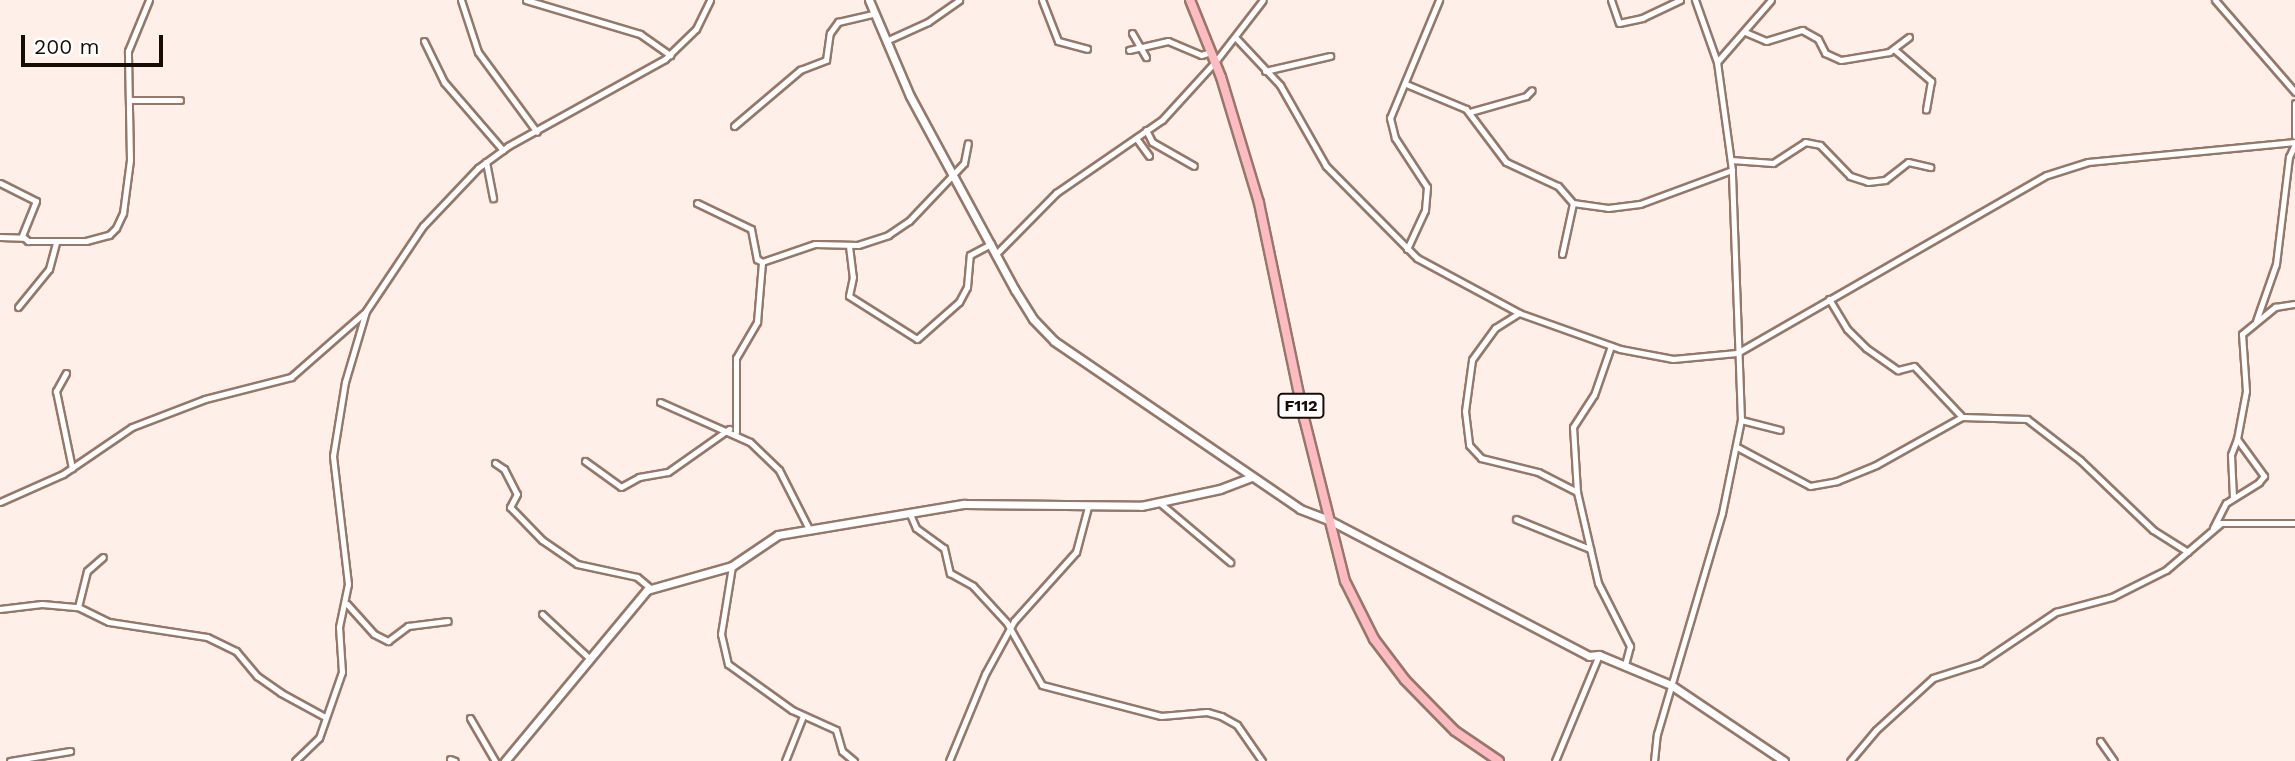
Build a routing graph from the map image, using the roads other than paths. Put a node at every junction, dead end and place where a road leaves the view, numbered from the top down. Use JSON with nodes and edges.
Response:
{"nodes":[{"id":1,"x":149,"y":0,"type":"edge"},
{"id":2,"x":461,"y":0,"type":"edge"},
{"id":3,"x":526,"y":0,"type":"edge"},
{"id":4,"x":710,"y":0,"type":"edge"},
{"id":5,"x":869,"y":0,"type":"edge"},
{"id":6,"x":959,"y":0,"type":"edge"},
{"id":7,"x":1042,"y":0,"type":"edge"},
{"id":8,"x":1190,"y":0,"type":"edge"},
{"id":9,"x":1263,"y":0,"type":"edge"},
{"id":10,"x":1439,"y":0,"type":"edge"},
{"id":11,"x":1612,"y":0,"type":"edge"},
{"id":12,"x":1680,"y":0,"type":"edge"},
{"id":13,"x":1695,"y":0,"type":"edge"},
{"id":14,"x":1771,"y":0,"type":"edge"},
{"id":15,"x":2215,"y":0,"type":"edge"},
{"id":16,"x":874,"y":14,"type":"junction"},
{"id":17,"x":1745,"y":32,"type":"junction"},
{"id":18,"x":1132,"y":33,"type":"dead end"},
{"id":19,"x":1235,"y":37,"type":"junction"},
{"id":20,"x":1909,"y":37,"type":"dead end"},
{"id":21,"x":424,"y":41,"type":"dead end"},
{"id":22,"x":886,"y":41,"type":"junction"},
{"id":23,"x":1138,"y":46,"type":"junction"},
{"id":24,"x":1087,"y":49,"type":"dead end"},
{"id":25,"x":1129,"y":50,"type":"dead end"},
{"id":26,"x":1895,"y":50,"type":"junction"},
{"id":27,"x":1211,"y":52,"type":"junction"},
{"id":28,"x":670,"y":55,"type":"junction"},
{"id":29,"x":1330,"y":56,"type":"dead end"},
{"id":30,"x":1146,"y":57,"type":"dead end"},
{"id":31,"x":1215,"y":62,"type":"junction"},
{"id":32,"x":1717,"y":62,"type":"junction"},
{"id":33,"x":1265,"y":71,"type":"junction"},
{"id":34,"x":1406,"y":84,"type":"junction"},
{"id":35,"x":1532,"y":90,"type":"dead end"},
{"id":36,"x":2295,"y":92,"type":"edge"},
{"id":37,"x":129,"y":100,"type":"junction"},
{"id":38,"x":180,"y":100,"type":"dead end"},
{"id":39,"x":2295,"y":103,"type":"edge"},
{"id":40,"x":1926,"y":110,"type":"dead end"},
{"id":41,"x":1470,"y":112,"type":"junction"},
{"id":42,"x":734,"y":126,"type":"dead end"},
{"id":43,"x":1146,"y":130,"type":"junction"},
{"id":44,"x":537,"y":132,"type":"junction"},
{"id":45,"x":2295,"y":136,"type":"edge"},
{"id":46,"x":1136,"y":138,"type":"junction"},
{"id":47,"x":968,"y":143,"type":"dead end"},
{"id":48,"x":2295,"y":143,"type":"edge"},
{"id":49,"x":502,"y":150,"type":"junction"},
{"id":50,"x":1149,"y":156,"type":"dead end"},
{"id":51,"x":1731,"y":160,"type":"junction"},
{"id":52,"x":486,"y":162,"type":"junction"},
{"id":53,"x":1194,"y":166,"type":"dead end"},
{"id":54,"x":1930,"y":167,"type":"dead end"},
{"id":55,"x":1732,"y":170,"type":"junction"},
{"id":56,"x":952,"y":173,"type":"junction"},
{"id":57,"x":0,"y":183,"type":"edge"},
{"id":58,"x":493,"y":198,"type":"dead end"},
{"id":59,"x":697,"y":203,"type":"dead end"},
{"id":60,"x":1573,"y":203,"type":"junction"},
{"id":61,"x":0,"y":237,"type":"edge"},
{"id":62,"x":23,"y":238,"type":"junction"},
{"id":63,"x":57,"y":243,"type":"junction"},
{"id":64,"x":991,"y":244,"type":"junction"},
{"id":65,"x":849,"y":246,"type":"junction"},
{"id":66,"x":1407,"y":249,"type":"junction"},
{"id":67,"x":996,"y":254,"type":"junction"},
{"id":68,"x":1562,"y":254,"type":"dead end"},
{"id":69,"x":762,"y":262,"type":"junction"},
{"id":70,"x":1829,"y":299,"type":"junction"},
{"id":71,"x":2295,"y":304,"type":"edge"},
{"id":72,"x":18,"y":307,"type":"dead end"},
{"id":73,"x":366,"y":311,"type":"junction"},
{"id":74,"x":1519,"y":313,"type":"junction"},
{"id":75,"x":2256,"y":321,"type":"junction"},
{"id":76,"x":363,"y":322,"type":"junction"},
{"id":77,"x":352,"y":326,"type":"junction"},
{"id":78,"x":1612,"y":346,"type":"junction"},
{"id":79,"x":1737,"y":353,"type":"junction"},
{"id":80,"x":66,"y":373,"type":"dead end"},
{"id":81,"x":660,"y":402,"type":"dead end"},
{"id":82,"x":1962,"y":417,"type":"junction"},
{"id":83,"x":1741,"y":420,"type":"junction"},
{"id":84,"x":729,"y":429,"type":"junction"},
{"id":85,"x":1780,"y":430,"type":"dead end"},
{"id":86,"x":736,"y":432,"type":"junction"},
{"id":87,"x":2237,"y":439,"type":"junction"},
{"id":88,"x":1737,"y":447,"type":"junction"},
{"id":89,"x":585,"y":461,"type":"dead end"},
{"id":90,"x":495,"y":463,"type":"dead end"},
{"id":91,"x":72,"y":468,"type":"junction"},
{"id":92,"x":1251,"y":477,"type":"junction"},
{"id":93,"x":1577,"y":492,"type":"junction"},
{"id":94,"x":2233,"y":498,"type":"junction"},
{"id":95,"x":0,"y":502,"type":"edge"},
{"id":96,"x":1160,"y":503,"type":"junction"},
{"id":97,"x":1088,"y":506,"type":"junction"},
{"id":98,"x":910,"y":514,"type":"junction"},
{"id":99,"x":1516,"y":519,"type":"dead end"},
{"id":100,"x":1329,"y":520,"type":"junction"},
{"id":101,"x":2295,"y":523,"type":"edge"},
{"id":102,"x":807,"y":527,"type":"junction"},
{"id":103,"x":2214,"y":528,"type":"junction"},
{"id":104,"x":1590,"y":549,"type":"junction"},
{"id":105,"x":2188,"y":552,"type":"junction"},
{"id":106,"x":103,"y":557,"type":"dead end"},
{"id":107,"x":1230,"y":562,"type":"dead end"},
{"id":108,"x":732,"y":566,"type":"junction"},
{"id":109,"x":650,"y":588,"type":"junction"},
{"id":110,"x":347,"y":604,"type":"junction"},
{"id":111,"x":78,"y":607,"type":"junction"},
{"id":112,"x":0,"y":609,"type":"edge"},
{"id":113,"x":542,"y":614,"type":"dead end"},
{"id":114,"x":448,"y":621,"type":"dead end"},
{"id":115,"x":1010,"y":629,"type":"junction"},
{"id":116,"x":1600,"y":655,"type":"junction"},
{"id":117,"x":589,"y":657,"type":"junction"},
{"id":118,"x":1626,"y":665,"type":"junction"},
{"id":119,"x":1671,"y":685,"type":"junction"},
{"id":120,"x":803,"y":716,"type":"junction"},
{"id":121,"x":326,"y":717,"type":"junction"},
{"id":122,"x":470,"y":718,"type":"dead end"},
{"id":123,"x":2100,"y":741,"type":"dead end"},
{"id":124,"x":70,"y":751,"type":"dead end"},
{"id":125,"x":10,"y":761,"type":"edge"},
{"id":126,"x":295,"y":761,"type":"edge"},
{"id":127,"x":495,"y":761,"type":"edge"},
{"id":128,"x":505,"y":761,"type":"edge"},
{"id":129,"x":785,"y":761,"type":"edge"},
{"id":130,"x":855,"y":761,"type":"edge"},
{"id":131,"x":949,"y":761,"type":"edge"},
{"id":132,"x":1262,"y":761,"type":"edge"},
{"id":133,"x":1499,"y":761,"type":"edge"},
{"id":134,"x":1555,"y":761,"type":"edge"},
{"id":135,"x":1654,"y":761,"type":"edge"},
{"id":136,"x":1784,"y":761,"type":"edge"},
{"id":137,"x":1850,"y":761,"type":"edge"},
{"id":138,"x":2113,"y":761,"type":"edge"}],
"edges":[{"from":1,"to":37,"type":"street"},
{"from":2,"to":44,"type":"street"},
{"from":3,"to":28,"type":"street"},
{"from":4,"to":28,"type":"street"},
{"from":5,"to":16,"type":"street"},
{"from":6,"to":22,"type":"street"},
{"from":7,"to":24,"type":"street"},
{"from":8,"to":27,"type":"main road","number":"F112"},
{"from":9,"to":19,"type":"street"},
{"from":10,"to":34,"type":"street"},
{"from":11,"to":12,"type":"street"},
{"from":13,"to":32,"type":"street"},
{"from":14,"to":17,"type":"street"},
{"from":15,"to":36,"type":"street"},
{"from":16,"to":22,"type":"street"},
{"from":16,"to":42,"type":"street"},
{"from":17,"to":26,"type":"street"},
{"from":17,"to":32,"type":"street"},
{"from":18,"to":23,"type":"street"},
{"from":19,"to":31,"type":"street"},
{"from":19,"to":33,"type":"street"},
{"from":20,"to":26,"type":"street"},
{"from":21,"to":49,"type":"street"},
{"from":22,"to":56,"type":"street"},
{"from":23,"to":25,"type":"street"},
{"from":23,"to":27,"type":"street"},
{"from":23,"to":30,"type":"street"},
{"from":26,"to":40,"type":"street"},
{"from":27,"to":31,"type":"main road","number":"F112"},
{"from":28,"to":44,"type":"street"},
{"from":29,"to":33,"type":"street"},
{"from":31,"to":43,"type":"street"},
{"from":31,"to":100,"type":"main road","number":"F112"},
{"from":32,"to":51,"type":"street"},
{"from":33,"to":66,"type":"street"},
{"from":34,"to":41,"type":"street"},
{"from":34,"to":66,"type":"street"},
{"from":35,"to":41,"type":"street"},
{"from":37,"to":38,"type":"street"},
{"from":37,"to":63,"type":"street"},
{"from":39,"to":45,"type":"street"},
{"from":41,"to":60,"type":"street"},
{"from":43,"to":46,"type":"street"},
{"from":43,"to":53,"type":"street"},
{"from":44,"to":49,"type":"street"},
{"from":46,"to":50,"type":"street"},
{"from":46,"to":67,"type":"street"},
{"from":47,"to":56,"type":"street"},
{"from":48,"to":70,"type":"street"},
{"from":48,"to":75,"type":"street"},
{"from":49,"to":52,"type":"street"},
{"from":51,"to":54,"type":"street"},
{"from":51,"to":55,"type":"street"},
{"from":52,"to":58,"type":"street"},
{"from":52,"to":73,"type":"street"},
{"from":55,"to":60,"type":"street"},
{"from":55,"to":79,"type":"street"},
{"from":56,"to":64,"type":"street"},
{"from":56,"to":65,"type":"street"},
{"from":57,"to":62,"type":"street"},
{"from":59,"to":69,"type":"street"},
{"from":60,"to":68,"type":"street"},
{"from":61,"to":62,"type":"street"},
{"from":62,"to":63,"type":"street"},
{"from":63,"to":72,"type":"street"},
{"from":64,"to":65,"type":"street"},
{"from":64,"to":67,"type":"street"},
{"from":65,"to":69,"type":"street"},
{"from":66,"to":74,"type":"street"},
{"from":67,"to":92,"type":"street"},
{"from":69,"to":86,"type":"street"},
{"from":70,"to":79,"type":"street"},
{"from":70,"to":82,"type":"street"},
{"from":71,"to":75,"type":"street"},
{"from":73,"to":76,"type":"street"},
{"from":73,"to":77,"type":"street"},
{"from":74,"to":78,"type":"street"},
{"from":74,"to":93,"type":"street"},
{"from":75,"to":87,"type":"street"},
{"from":76,"to":77,"type":"street"},
{"from":76,"to":110,"type":"street"},
{"from":77,"to":91,"type":"street"},
{"from":78,"to":79,"type":"street"},
{"from":78,"to":93,"type":"street"},
{"from":79,"to":83,"type":"street"},
{"from":80,"to":91,"type":"street"},
{"from":81,"to":84,"type":"street"},
{"from":82,"to":88,"type":"street"},
{"from":82,"to":105,"type":"street"},
{"from":83,"to":85,"type":"street"},
{"from":83,"to":88,"type":"street"},
{"from":84,"to":86,"type":"street"},
{"from":84,"to":89,"type":"street"},
{"from":86,"to":102,"type":"street"},
{"from":87,"to":94,"type":"street"},
{"from":87,"to":94,"type":"street"},
{"from":88,"to":119,"type":"street"},
{"from":90,"to":109,"type":"street"},
{"from":91,"to":95,"type":"street"},
{"from":92,"to":96,"type":"street"},
{"from":92,"to":100,"type":"street"},
{"from":93,"to":104,"type":"street"},
{"from":94,"to":103,"type":"street"},
{"from":96,"to":97,"type":"street"},
{"from":96,"to":107,"type":"street"},
{"from":97,"to":98,"type":"street"},
{"from":97,"to":115,"type":"street"},
{"from":98,"to":102,"type":"street"},
{"from":98,"to":115,"type":"street"},
{"from":99,"to":104,"type":"street"},
{"from":100,"to":116,"type":"street"},
{"from":100,"to":133,"type":"main road","number":"F112"},
{"from":101,"to":103,"type":"street"},
{"from":102,"to":108,"type":"street"},
{"from":103,"to":105,"type":"street"},
{"from":104,"to":118,"type":"street"},
{"from":105,"to":137,"type":"street"},
{"from":106,"to":111,"type":"street"},
{"from":108,"to":109,"type":"street"},
{"from":108,"to":120,"type":"street"},
{"from":109,"to":117,"type":"street"},
{"from":110,"to":114,"type":"street"},
{"from":110,"to":121,"type":"street"},
{"from":111,"to":112,"type":"street"},
{"from":111,"to":121,"type":"street"},
{"from":113,"to":117,"type":"street"},
{"from":115,"to":131,"type":"street"},
{"from":115,"to":132,"type":"street"},
{"from":116,"to":118,"type":"street"},
{"from":116,"to":134,"type":"street"},
{"from":117,"to":128,"type":"street"},
{"from":118,"to":119,"type":"street"},
{"from":119,"to":135,"type":"street"},
{"from":119,"to":136,"type":"street"},
{"from":120,"to":129,"type":"street"},
{"from":120,"to":130,"type":"street"},
{"from":121,"to":126,"type":"street"},
{"from":122,"to":127,"type":"street"},
{"from":123,"to":138,"type":"street"},
{"from":124,"to":125,"type":"street"}]}
